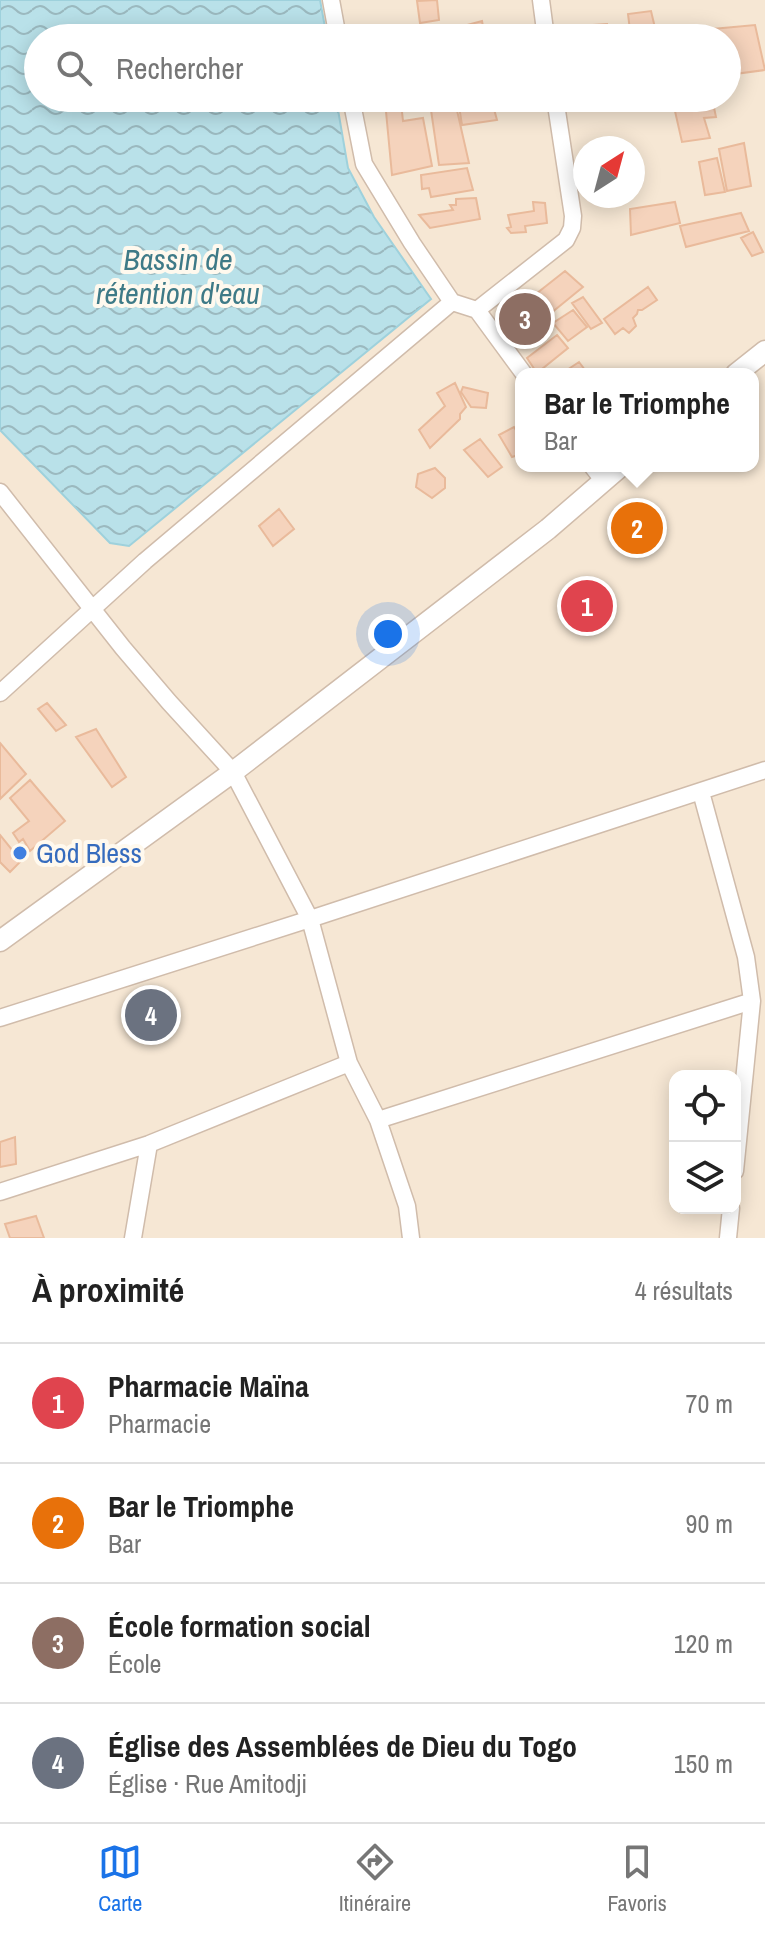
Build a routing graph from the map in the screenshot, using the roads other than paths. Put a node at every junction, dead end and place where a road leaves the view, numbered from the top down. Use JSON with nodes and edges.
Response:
{"nodes":[{"id":1,"x":331,"y":0,"type":"edge"},
{"id":2,"x":541,"y":0,"type":"edge"},
{"id":3,"x":335,"y":24,"type":"edge"},
{"id":4,"x":544,"y":24,"type":"edge"},
{"id":5,"x":354,"y":112,"type":"edge"},
{"id":6,"x":557,"y":112,"type":"edge"},
{"id":7,"x":452,"y":302,"type":"junction"},
{"id":8,"x":477,"y":310,"type":"junction"},
{"id":9,"x":765,"y":351,"type":"edge"},
{"id":10,"x":520,"y":368,"type":"edge"},
{"id":11,"x":744,"y":368,"type":"edge"},
{"id":12,"x":598,"y":473,"type":"edge"},
{"id":13,"x":0,"y":492,"type":"edge"},
{"id":14,"x":91,"y":609,"type":"junction"},
{"id":15,"x":0,"y":693,"type":"edge"},
{"id":16,"x":765,"y":770,"type":"edge"},
{"id":17,"x":233,"y":772,"type":"junction"},
{"id":18,"x":701,"y":792,"type":"junction"},
{"id":19,"x":310,"y":919,"type":"junction"},
{"id":20,"x":0,"y":941,"type":"edge"},
{"id":21,"x":752,"y":1001,"type":"junction"},
{"id":22,"x":0,"y":1018,"type":"edge"},
{"id":23,"x":349,"y":1063,"type":"junction"},
{"id":24,"x":378,"y":1120,"type":"junction"},
{"id":25,"x":738,"y":1142,"type":"edge"},
{"id":26,"x":149,"y":1144,"type":"junction"},
{"id":27,"x":0,"y":1192,"type":"edge"},
{"id":28,"x":730,"y":1214,"type":"edge"},
{"id":29,"x":133,"y":1238,"type":"edge"},
{"id":30,"x":411,"y":1238,"type":"edge"},
{"id":31,"x":728,"y":1238,"type":"edge"}],
"edges":[{"from":1,"to":3,"type":"street"},
{"from":2,"to":4,"type":"street"},
{"from":5,"to":7,"type":"street"},
{"from":6,"to":8,"type":"street"},
{"from":7,"to":8,"type":"street"},
{"from":7,"to":14,"type":"street"},
{"from":8,"to":10,"type":"street"},
{"from":9,"to":11,"type":"street"},
{"from":12,"to":17,"type":"street"},
{"from":13,"to":14,"type":"street"},
{"from":14,"to":15,"type":"street"},
{"from":14,"to":17,"type":"street"},
{"from":16,"to":18,"type":"street"},
{"from":17,"to":19,"type":"street"},
{"from":17,"to":20,"type":"street"},
{"from":18,"to":19,"type":"street"},
{"from":18,"to":21,"type":"street"},
{"from":19,"to":22,"type":"street"},
{"from":19,"to":23,"type":"street"},
{"from":21,"to":24,"type":"street"},
{"from":21,"to":25,"type":"street"},
{"from":23,"to":24,"type":"street"},
{"from":23,"to":26,"type":"street"},
{"from":24,"to":30,"type":"street"},
{"from":26,"to":27,"type":"street"},
{"from":26,"to":29,"type":"street"},
{"from":28,"to":31,"type":"street"}]}
